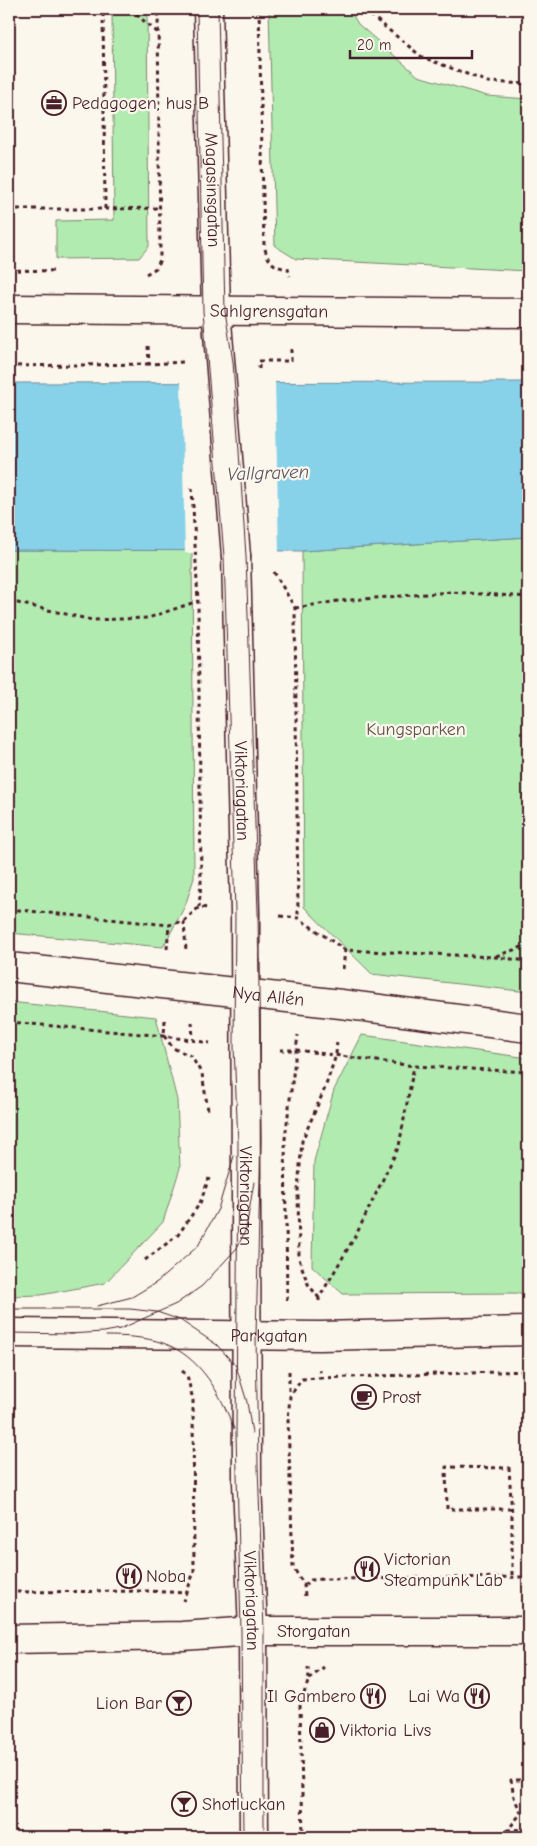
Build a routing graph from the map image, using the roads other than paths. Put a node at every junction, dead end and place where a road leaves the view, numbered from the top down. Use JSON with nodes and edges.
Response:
{"nodes":[{"id":1,"x":208,"y":9,"type":"edge"},
{"id":2,"x":9,"y":309,"type":"edge"},
{"id":3,"x":216,"y":310,"type":"junction"},
{"id":4,"x":528,"y":312,"type":"edge"},
{"id":5,"x":221,"y":370,"type":"joint"},
{"id":6,"x":9,"y":967,"type":"edge"},
{"id":7,"x":246,"y":993,"type":"junction"},
{"id":8,"x":528,"y":1028,"type":"edge"},
{"id":9,"x":528,"y":1331,"type":"edge"},
{"id":10,"x":9,"y":1333,"type":"edge"},
{"id":11,"x":246,"y":1335,"type":"junction"},
{"id":12,"x":253,"y":1631,"type":"junction"},
{"id":13,"x":528,"y":1631,"type":"edge"},
{"id":14,"x":9,"y":1639,"type":"edge"},
{"id":15,"x":254,"y":1837,"type":"edge"}],
"edges":[{"from":1,"to":3,"type":"street","name":"Magasinsgatan"},
{"from":2,"to":3,"type":"street","name":"Sahlgrensgatan"},
{"from":3,"to":4,"type":"street","name":"Sahlgrensgatan"},
{"from":3,"to":5,"type":"street","name":"Magasinsgatan"},
{"from":5,"to":7,"type":"street","name":"Viktoriagatan"},
{"from":6,"to":7,"type":"street","name":"Nya Allén"},
{"from":7,"to":8,"type":"street","name":"Nya Allén"},
{"from":7,"to":11,"type":"street","name":"Viktoriagatan"},
{"from":9,"to":11,"type":"street","name":"Parkgatan"},
{"from":10,"to":11,"type":"street","name":"Parkgatan"},
{"from":11,"to":12,"type":"street","name":"Viktoriagatan"},
{"from":12,"to":13,"type":"street","name":"Storgatan"},
{"from":12,"to":14,"type":"street","name":"Storgatan"},
{"from":12,"to":15,"type":"street","name":"Viktoriagatan"}]}
